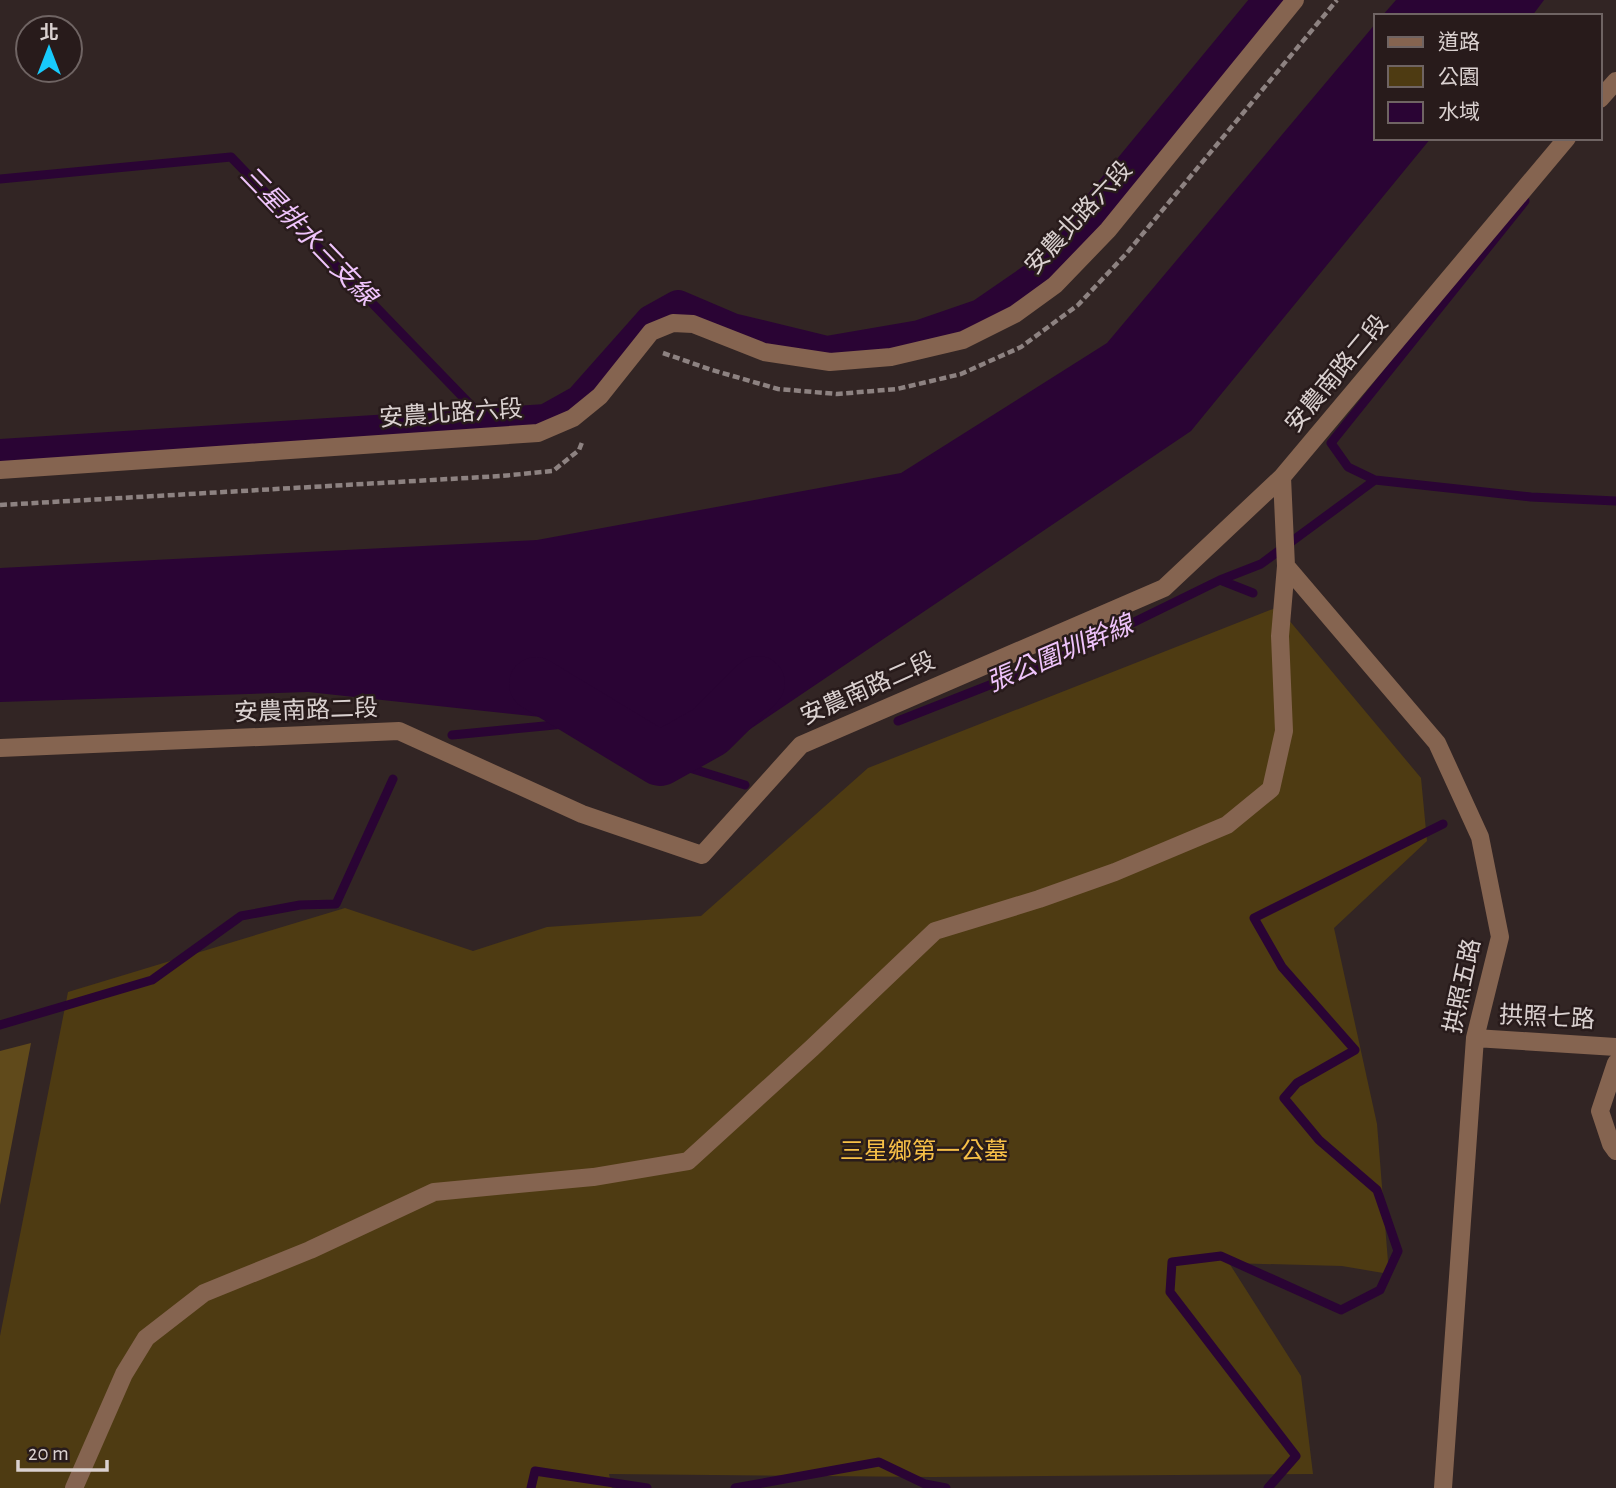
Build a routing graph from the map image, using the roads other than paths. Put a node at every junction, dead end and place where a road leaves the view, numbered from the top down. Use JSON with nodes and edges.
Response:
{"nodes":[{"id":1,"x":1295,"y":0,"type":"edge"},
{"id":2,"x":1616,"y":81,"type":"edge"},
{"id":3,"x":1602,"y":97,"type":"edge"},
{"id":4,"x":1565,"y":140,"type":"edge"},
{"id":5,"x":0,"y":470,"type":"edge"},
{"id":6,"x":1282,"y":477,"type":"junction"},
{"id":7,"x":1286,"y":566,"type":"junction"},
{"id":8,"x":0,"y":748,"type":"edge"},
{"id":9,"x":1475,"y":1038,"type":"junction"},
{"id":10,"x":1616,"y":1046,"type":"edge"},
{"id":11,"x":1616,"y":1063,"type":"edge"},
{"id":12,"x":1616,"y":1151,"type":"edge"},
{"id":13,"x":74,"y":1488,"type":"edge"},
{"id":14,"x":1443,"y":1488,"type":"edge"}],
"edges":[{"from":1,"to":5,"type":"lane","name":"安農北路六段"},
{"from":2,"to":3,"type":"lane"},
{"from":4,"to":6,"type":"lane","name":"安農南路二段"},
{"from":6,"to":7,"type":"lane"},
{"from":6,"to":8,"type":"lane","name":"安農南路二段"},
{"from":7,"to":9,"type":"lane","name":"拱照五路"},
{"from":7,"to":13,"type":"lane"},
{"from":9,"to":10,"type":"lane","name":"拱照七路"},
{"from":9,"to":14,"type":"lane","name":"拱照五路"},
{"from":11,"to":12,"type":"lane"}]}
